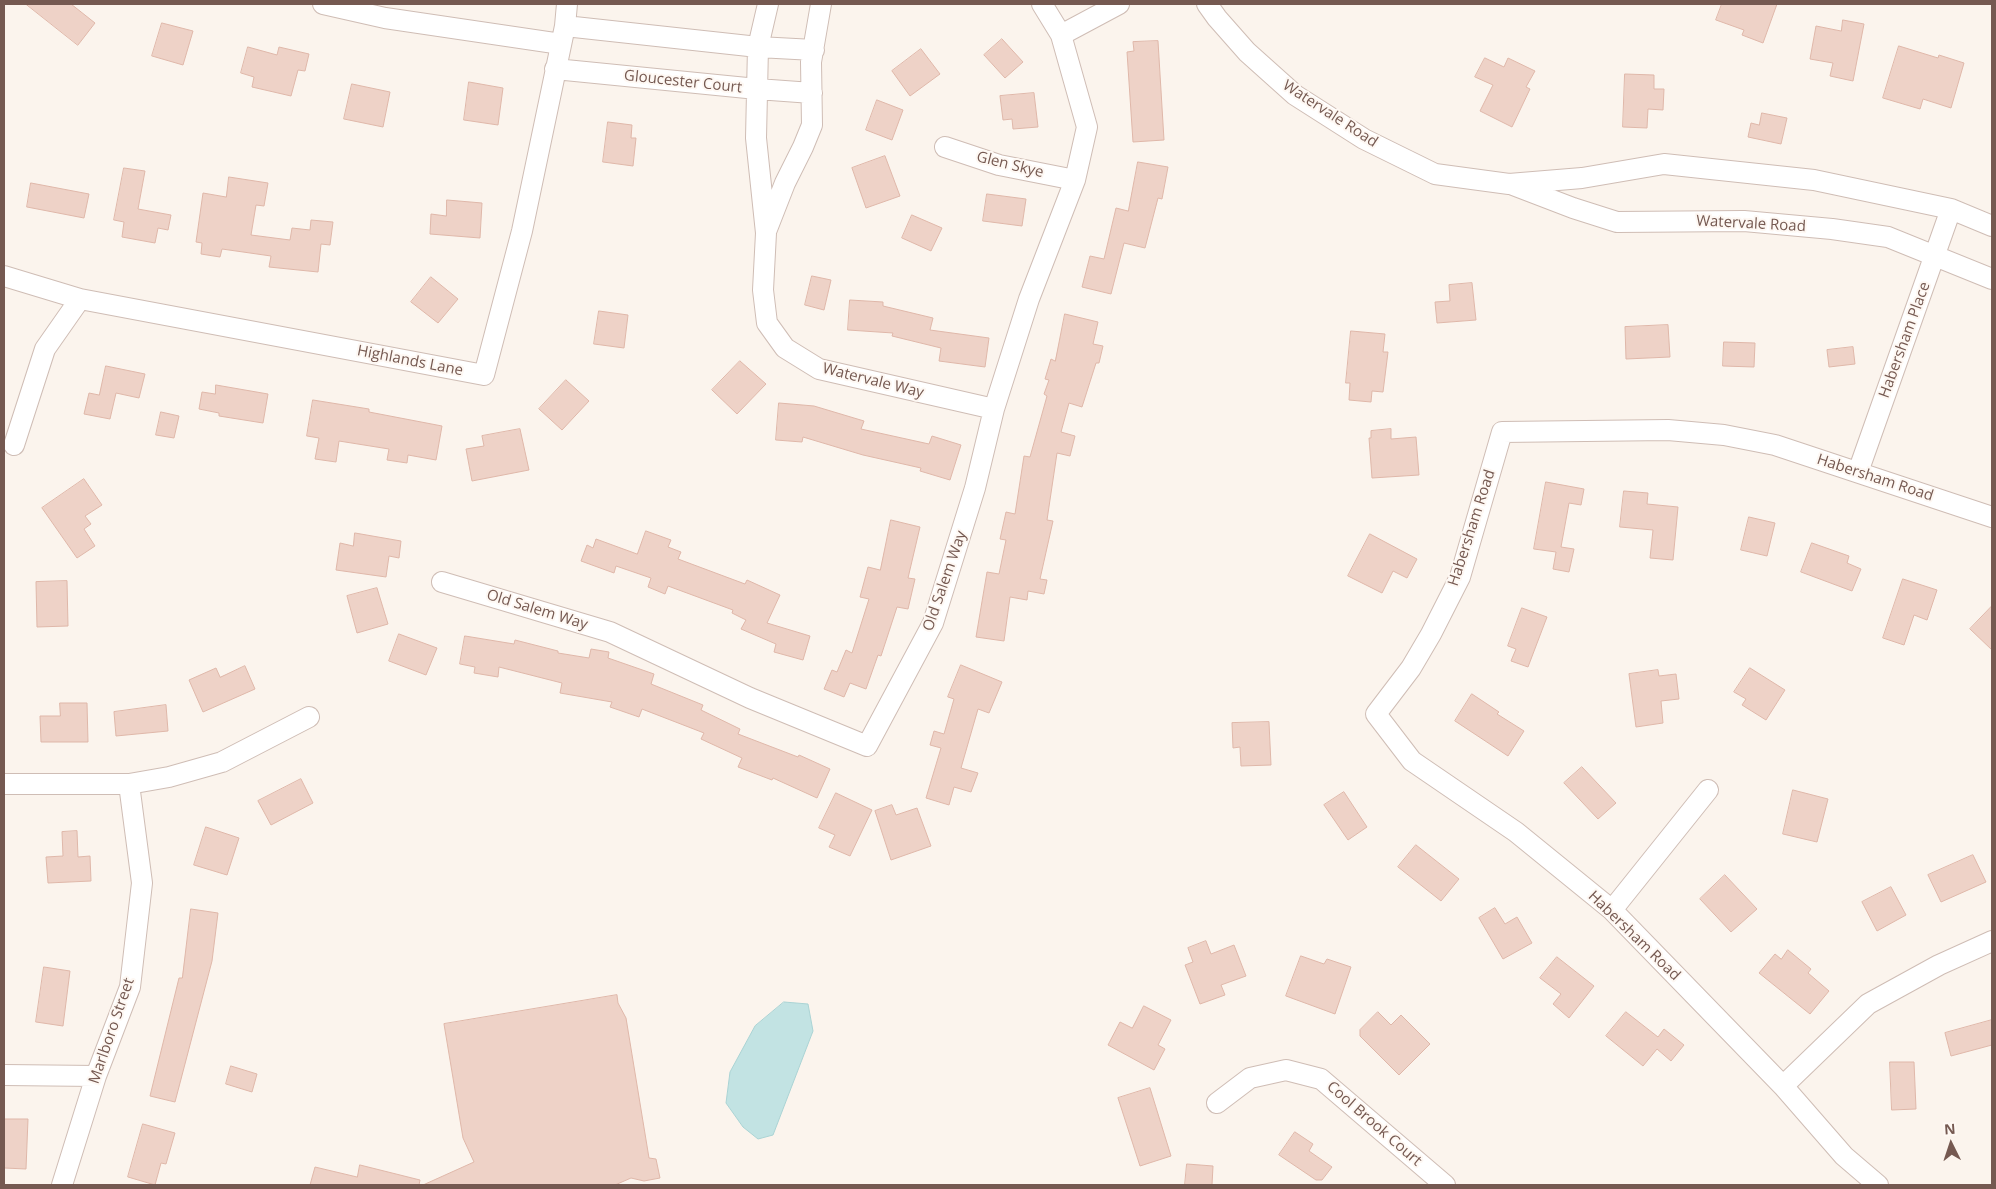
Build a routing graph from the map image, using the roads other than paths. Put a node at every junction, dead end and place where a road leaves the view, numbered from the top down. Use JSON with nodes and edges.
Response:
{"nodes":[{"id":1,"x":323,"y":4,"type":"edge"},
{"id":2,"x":567,"y":4,"type":"edge"},
{"id":3,"x":768,"y":4,"type":"edge"},
{"id":4,"x":821,"y":4,"type":"edge"},
{"id":5,"x":1042,"y":4,"type":"edge"},
{"id":6,"x":1119,"y":4,"type":"edge"},
{"id":7,"x":1208,"y":4,"type":"edge"},
{"id":8,"x":386,"y":11,"type":"edge"},
{"id":9,"x":563,"y":35,"type":"junction"},
{"id":10,"x":1061,"y":35,"type":"junction"},
{"id":11,"x":758,"y":47,"type":"junction"},
{"id":12,"x":814,"y":50,"type":"junction"},
{"id":13,"x":555,"y":69,"type":"junction"},
{"id":14,"x":757,"y":89,"type":"junction"},
{"id":15,"x":812,"y":93,"type":"junction"},
{"id":16,"x":945,"y":147,"type":"dead end"},
{"id":17,"x":1075,"y":180,"type":"junction"},
{"id":18,"x":1509,"y":184,"type":"junction"},
{"id":19,"x":1951,"y":208,"type":"junction"},
{"id":20,"x":1992,"y":226,"type":"edge"},
{"id":21,"x":766,"y":234,"type":"junction"},
{"id":22,"x":1935,"y":256,"type":"junction"},
{"id":23,"x":4,"y":276,"type":"edge"},
{"id":24,"x":1992,"y":279,"type":"edge"},
{"id":25,"x":80,"y":298,"type":"junction"},
{"id":26,"x":994,"y":409,"type":"junction"},
{"id":27,"x":14,"y":446,"type":"dead end"},
{"id":28,"x":1858,"y":472,"type":"junction"},
{"id":29,"x":1992,"y":517,"type":"edge"},
{"id":30,"x":442,"y":582,"type":"dead end"},
{"id":31,"x":309,"y":717,"type":"dead end"},
{"id":32,"x":4,"y":784,"type":"edge"},
{"id":33,"x":129,"y":784,"type":"junction"},
{"id":34,"x":1708,"y":790,"type":"dead end"},
{"id":35,"x":1612,"y":910,"type":"junction"},
{"id":36,"x":1992,"y":941,"type":"edge"},
{"id":37,"x":4,"y":1074,"type":"edge"},
{"id":38,"x":96,"y":1076,"type":"junction"},
{"id":39,"x":1783,"y":1086,"type":"junction"},
{"id":40,"x":1217,"y":1103,"type":"dead end"},
{"id":41,"x":62,"y":1185,"type":"edge"},
{"id":42,"x":1445,"y":1185,"type":"edge"},
{"id":43,"x":1878,"y":1185,"type":"edge"}],
"edges":[{"from":1,"to":8,"type":"street"},
{"from":2,"to":9,"type":"street","name":"Highlands Lane"},
{"from":3,"to":11,"type":"street","name":"Watervale Way"},
{"from":4,"to":12,"type":"street","name":"Watervale Way"},
{"from":5,"to":10,"type":"street","name":"Old Salem Way"},
{"from":6,"to":10,"type":"street"},
{"from":7,"to":18,"type":"street","name":"Watervale Road"},
{"from":8,"to":9,"type":"street"},
{"from":9,"to":11,"type":"street"},
{"from":9,"to":13,"type":"street","name":"Highlands Lane"},
{"from":10,"to":17,"type":"street","name":"Old Salem Way"},
{"from":11,"to":12,"type":"street"},
{"from":11,"to":14,"type":"street","name":"Watervale Way"},
{"from":12,"to":15,"type":"street","name":"Watervale Way"},
{"from":13,"to":14,"type":"street","name":"Gloucester Court"},
{"from":13,"to":25,"type":"street","name":"Highlands Lane"},
{"from":14,"to":15,"type":"street","name":"Gloucester Court"},
{"from":14,"to":21,"type":"street","name":"Watervale Way"},
{"from":15,"to":21,"type":"street","name":"Watervale Way"},
{"from":16,"to":17,"type":"street","name":"Glen Skye"},
{"from":17,"to":26,"type":"street","name":"Old Salem Way"},
{"from":18,"to":19,"type":"street","name":"Watervale Road"},
{"from":18,"to":22,"type":"street","name":"Watervale Road"},
{"from":19,"to":20,"type":"street","name":"Watervale Road"},
{"from":19,"to":22,"type":"street","name":"Habersham Place"},
{"from":21,"to":26,"type":"street","name":"Watervale Way"},
{"from":22,"to":24,"type":"street","name":"Watervale Road"},
{"from":22,"to":28,"type":"street","name":"Habersham Place"},
{"from":23,"to":25,"type":"street","name":"Highlands Lane"},
{"from":25,"to":27,"type":"street"},
{"from":26,"to":30,"type":"street","name":"Old Salem Way"},
{"from":28,"to":29,"type":"street","name":"Habersham Road"},
{"from":28,"to":35,"type":"street","name":"Habersham Road"},
{"from":31,"to":33,"type":"street"},
{"from":32,"to":33,"type":"street"},
{"from":33,"to":38,"type":"street","name":"Marlboro Street"},
{"from":34,"to":35,"type":"street"},
{"from":35,"to":39,"type":"street","name":"Habersham Road"},
{"from":36,"to":39,"type":"street"},
{"from":37,"to":38,"type":"street"},
{"from":38,"to":41,"type":"street","name":"Marlboro Street"},
{"from":39,"to":43,"type":"street","name":"Habersham Road"},
{"from":40,"to":42,"type":"street","name":"Cool Brook Court"}]}
